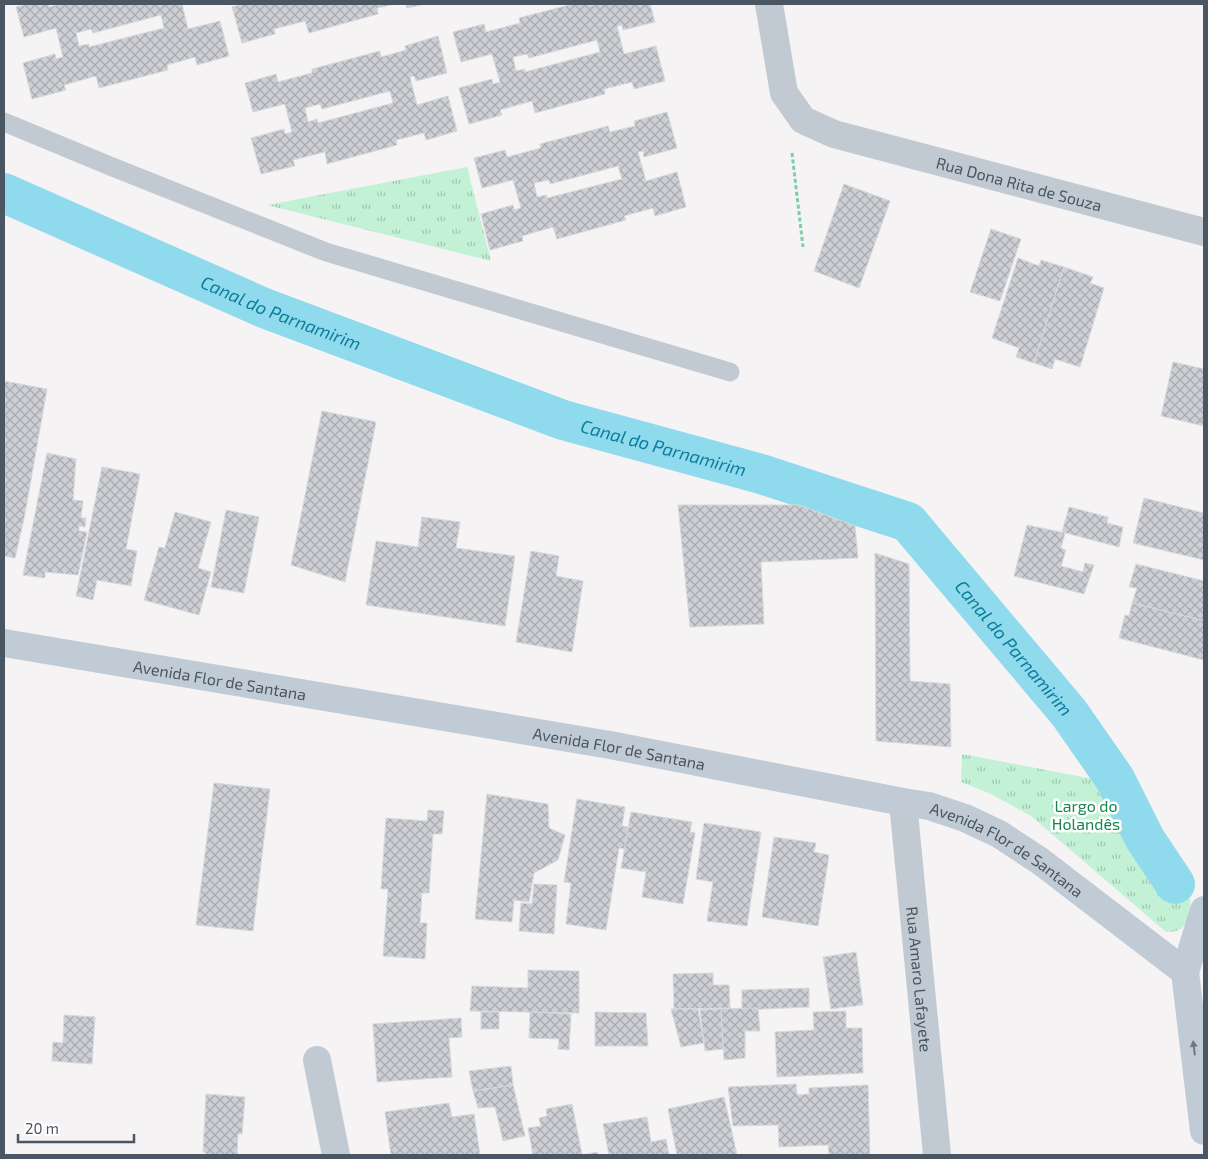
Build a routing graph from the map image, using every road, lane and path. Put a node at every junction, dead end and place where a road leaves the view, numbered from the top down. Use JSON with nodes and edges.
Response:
{"nodes":[{"id":1,"x":769,"y":4,"type":"edge"},
{"id":2,"x":4,"y":122,"type":"edge"},
{"id":3,"x":791,"y":151,"type":"dead end"},
{"id":4,"x":1204,"y":232,"type":"edge"},
{"id":5,"x":803,"y":247,"type":"dead end"},
{"id":6,"x":730,"y":372,"type":"dead end"},
{"id":7,"x":4,"y":644,"type":"edge"},
{"id":8,"x":903,"y":802,"type":"junction"},
{"id":9,"x":1204,"y":910,"type":"edge"},
{"id":10,"x":1185,"y":972,"type":"junction"},
{"id":11,"x":317,"y":1060,"type":"dead end"},
{"id":12,"x":1204,"y":1131,"type":"edge"},
{"id":13,"x":336,"y":1155,"type":"edge"},
{"id":14,"x":937,"y":1155,"type":"edge"}],
"edges":[{"from":1,"to":4,"type":"street","name":"Rua Dona Rita de Souza"},
{"from":2,"to":6,"type":"lane"},
{"from":3,"to":5,"type":"path"},
{"from":7,"to":8,"type":"main road","name":"Avenida Flor de Santana"},
{"from":8,"to":10,"type":"main road","name":"Avenida Flor de Santana"},
{"from":8,"to":14,"type":"street","name":"Rua Amaro Lafayete"},
{"from":9,"to":10,"type":"main road"},
{"from":12,"to":10,"type":"main road","one_way":true},
{"from":11,"to":13,"type":"street"}]}
